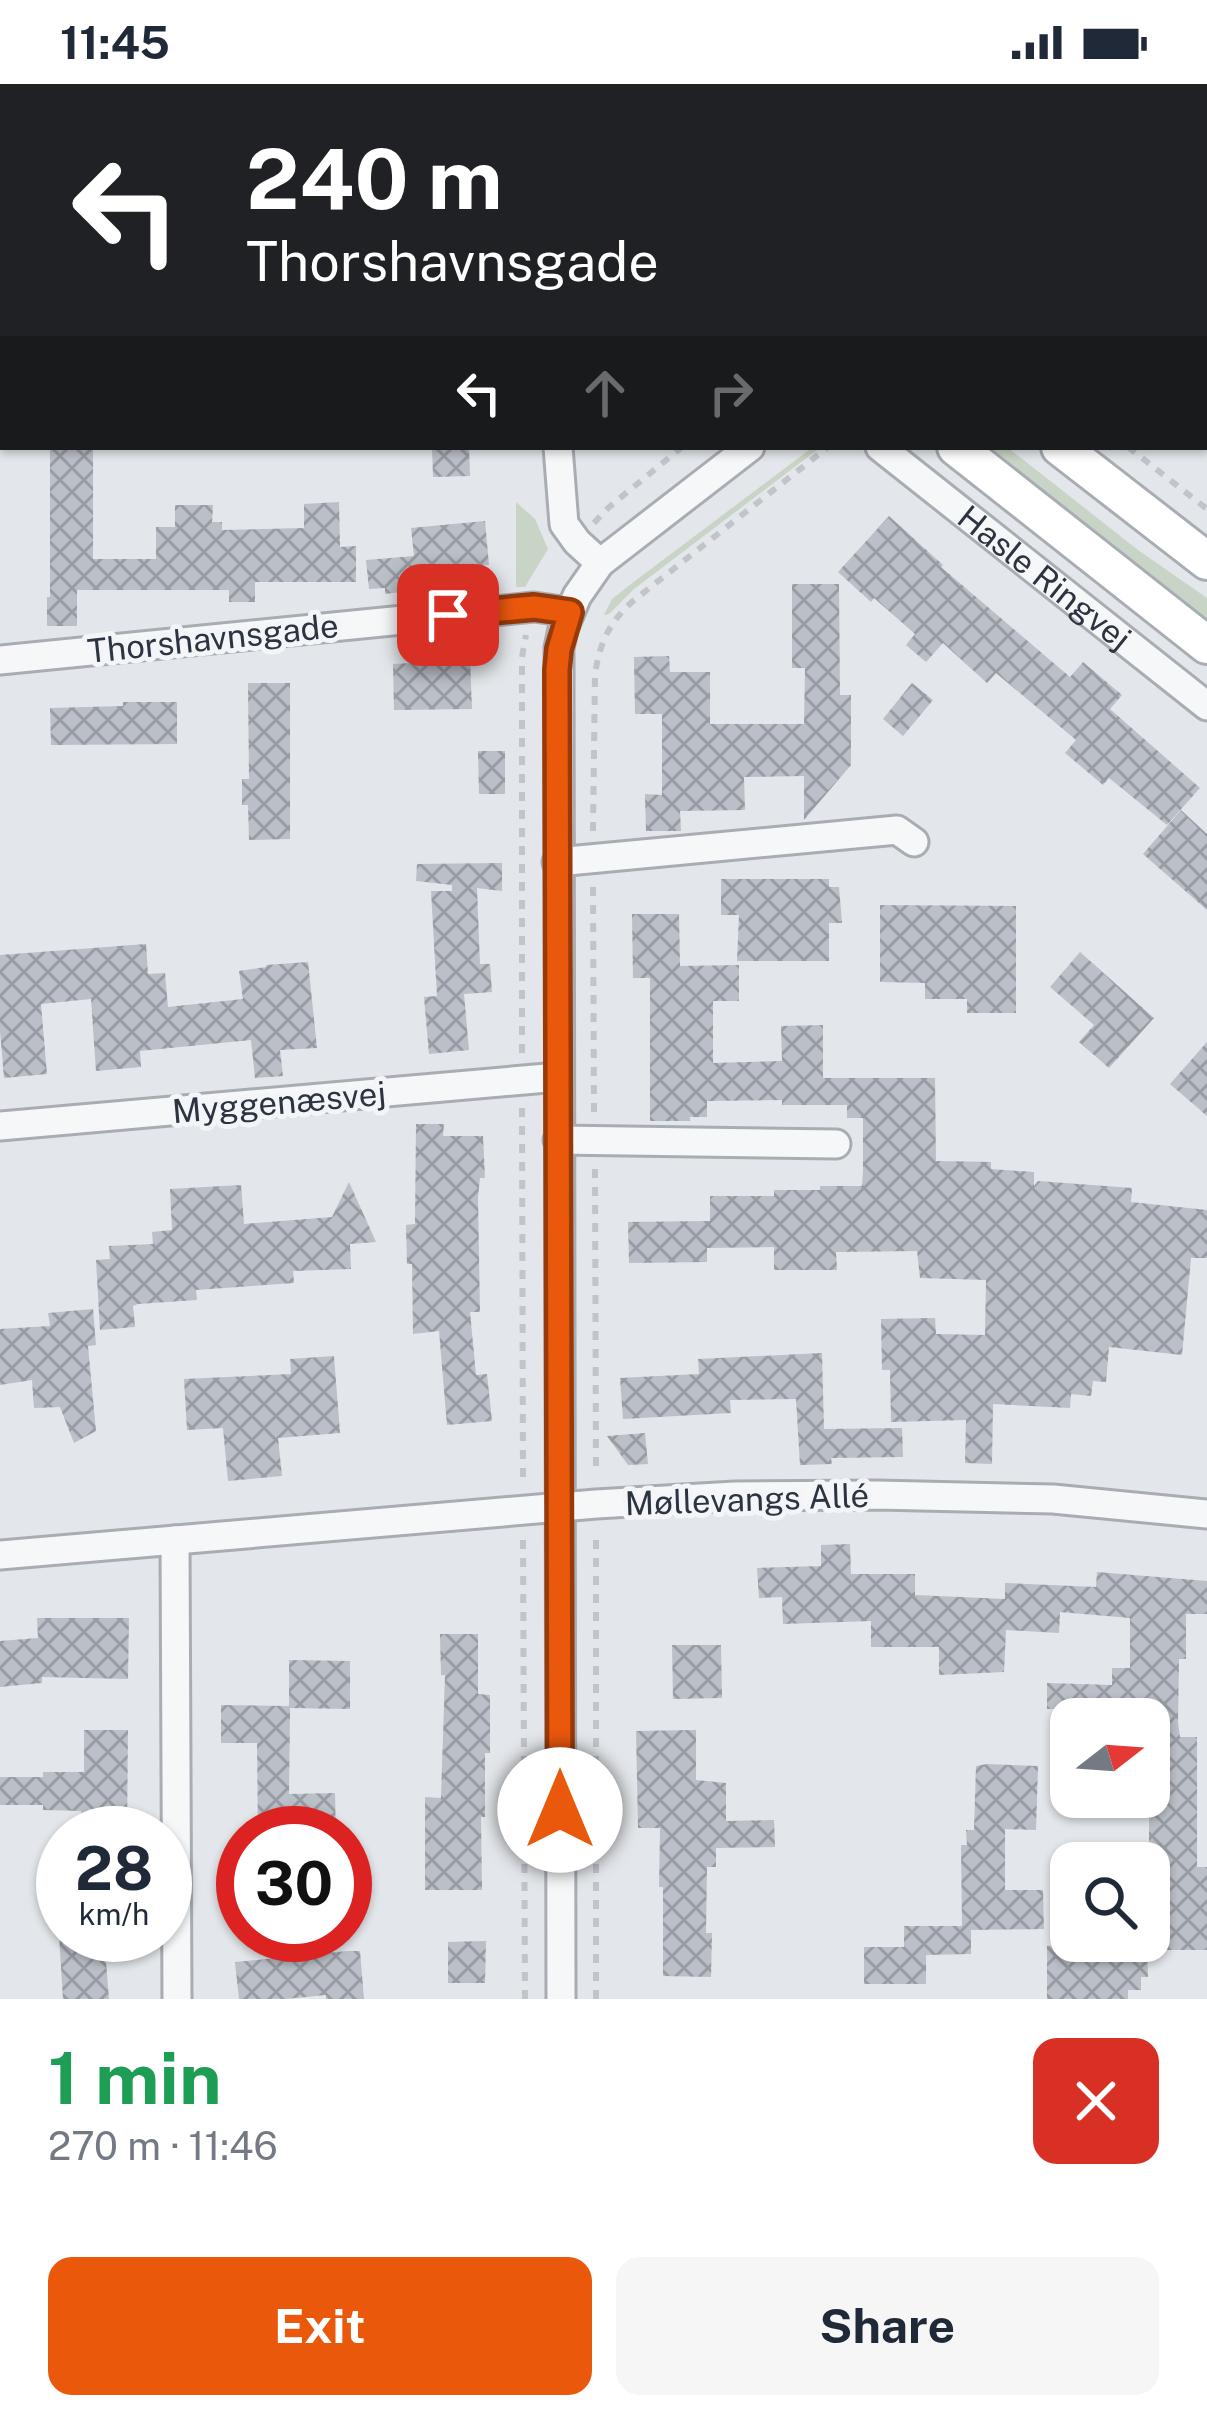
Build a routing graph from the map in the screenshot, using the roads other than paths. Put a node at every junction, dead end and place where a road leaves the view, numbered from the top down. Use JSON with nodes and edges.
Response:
{"nodes":[{"id":1,"x":558,"y":450,"type":"edge"},
{"id":2,"x":746,"y":450,"type":"edge"},
{"id":3,"x":884,"y":450,"type":"edge"},
{"id":4,"x":960,"y":450,"type":"edge"},
{"id":5,"x":1064,"y":450,"type":"edge"},
{"id":6,"x":1207,"y":562,"type":"edge"},
{"id":7,"x":600,"y":563,"type":"junction"},
{"id":8,"x":570,"y":612,"type":"junction"},
{"id":9,"x":1207,"y":645,"type":"edge"},
{"id":10,"x":0,"y":660,"type":"edge"},
{"id":11,"x":1207,"y":706,"type":"edge"},
{"id":12,"x":914,"y":842,"type":"dead end"},
{"id":13,"x":557,"y":862,"type":"junction"},
{"id":14,"x":558,"y":1077,"type":"junction"},
{"id":15,"x":0,"y":1126,"type":"edge"},
{"id":16,"x":559,"y":1140,"type":"junction"},
{"id":17,"x":836,"y":1144,"type":"dead end"},
{"id":18,"x":560,"y":1508,"type":"junction"},
{"id":19,"x":1207,"y":1514,"type":"edge"},
{"id":20,"x":175,"y":1540,"type":"junction"},
{"id":21,"x":0,"y":1555,"type":"edge"},
{"id":22,"x":177,"y":1999,"type":"edge"},
{"id":23,"x":561,"y":1999,"type":"edge"}],
"edges":[{"from":1,"to":7,"type":"street"},
{"from":2,"to":7,"type":"street"},
{"from":3,"to":11,"type":"street","name":"Hasle Ringvej"},
{"from":4,"to":9,"type":"main road","name":"Hasle Ringvej"},
{"from":5,"to":6,"type":"main road"},
{"from":7,"to":8,"type":"street"},
{"from":8,"to":10,"type":"street","name":"Thorshavnsgade"},
{"from":8,"to":13,"type":"street"},
{"from":12,"to":13,"type":"street"},
{"from":13,"to":14,"type":"street"},
{"from":14,"to":15,"type":"street","name":"Myggenæsvej"},
{"from":14,"to":16,"type":"street"},
{"from":16,"to":17,"type":"street"},
{"from":16,"to":18,"type":"street"},
{"from":18,"to":19,"type":"street","name":"Møllevangs Allé"},
{"from":18,"to":20,"type":"street","name":"Møllevangs Allé"},
{"from":18,"to":23,"type":"street"},
{"from":20,"to":21,"type":"street","name":"Møllevangs Allé"},
{"from":20,"to":22,"type":"street"}]}
